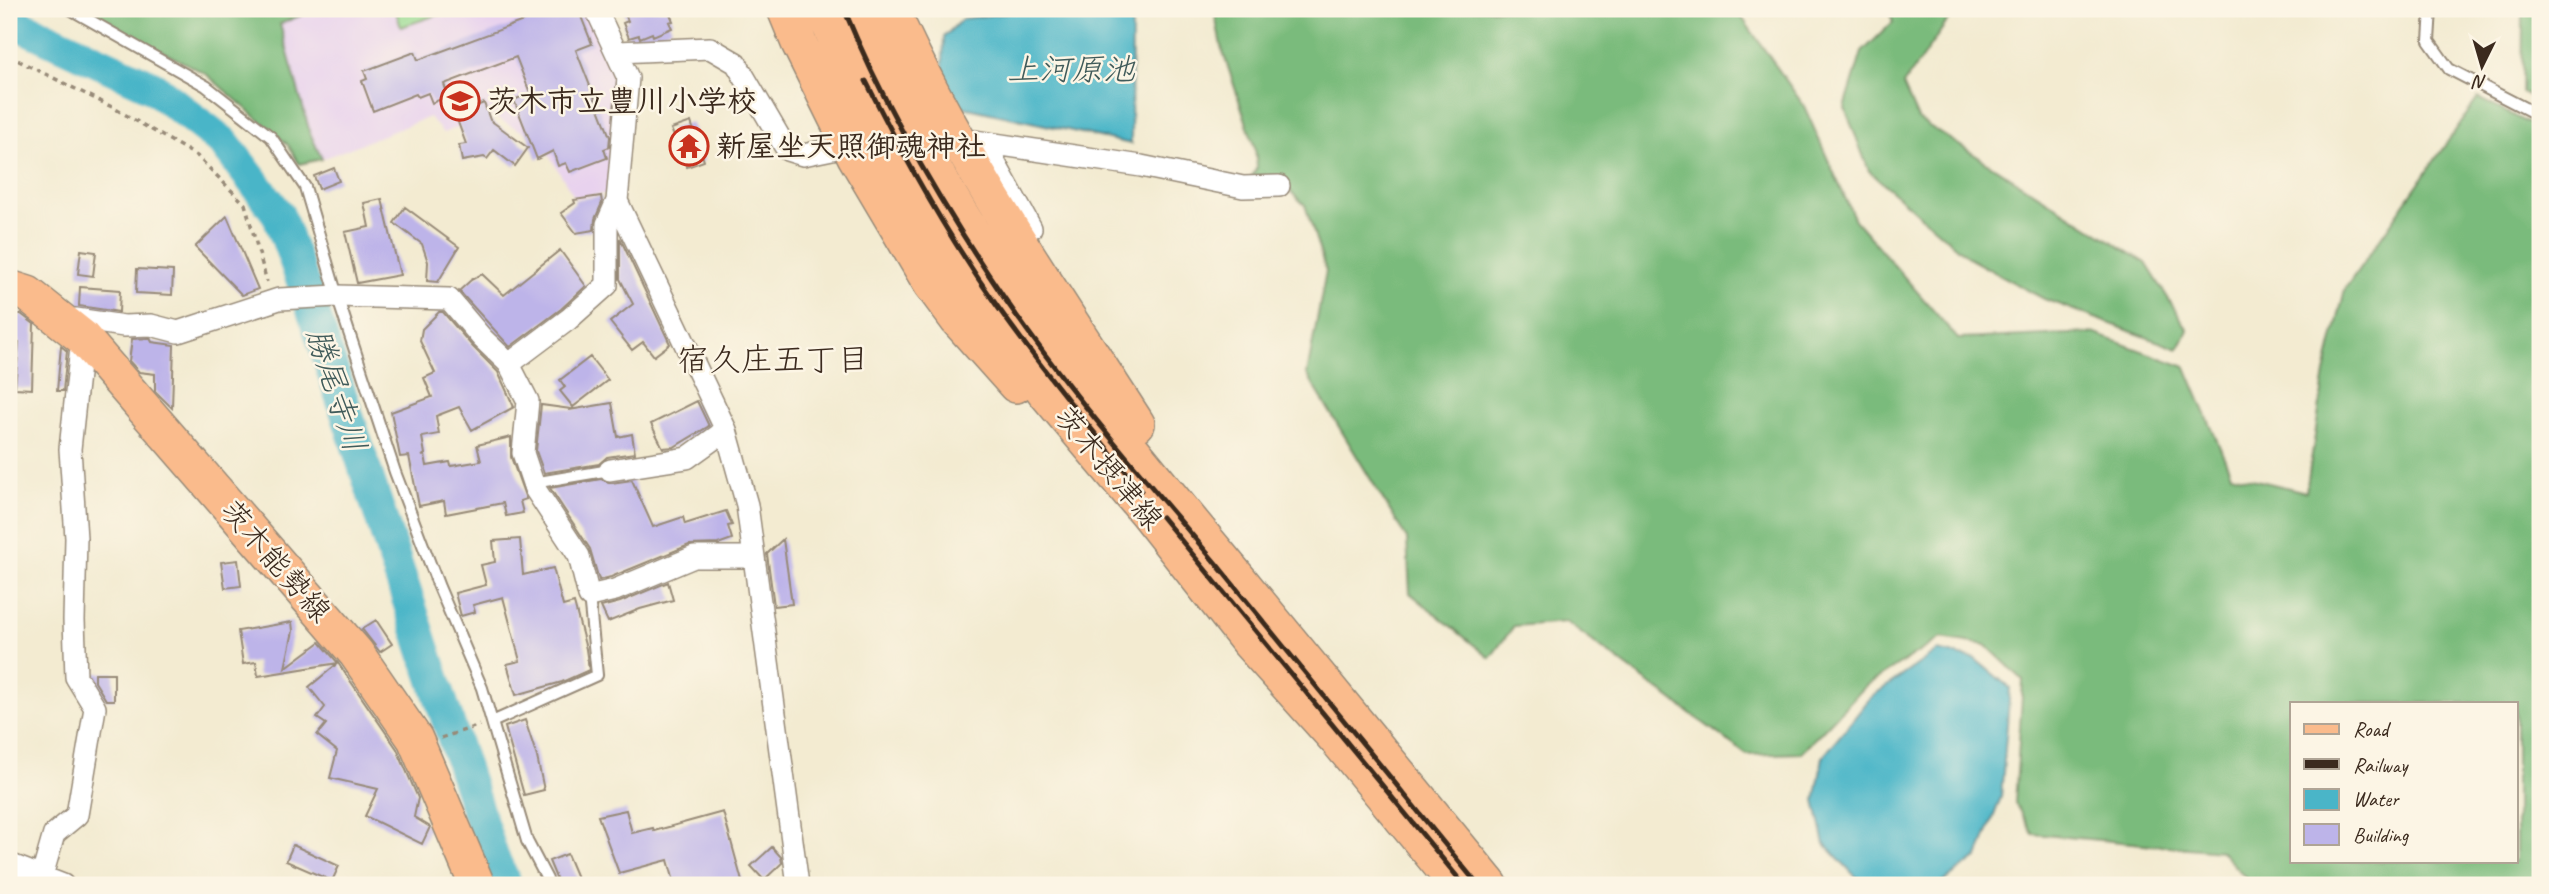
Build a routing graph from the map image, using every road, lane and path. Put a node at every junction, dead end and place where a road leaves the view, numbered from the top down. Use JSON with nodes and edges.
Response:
{"nodes":[{"id":1,"x":70,"y":9,"type":"edge"},
{"id":2,"x":596,"y":9,"type":"edge"},
{"id":3,"x":785,"y":9,"type":"edge"},
{"id":4,"x":806,"y":9,"type":"edge"},
{"id":5,"x":822,"y":9,"type":"edge"},
{"id":6,"x":854,"y":9,"type":"edge"},
{"id":7,"x":869,"y":9,"type":"edge"},
{"id":8,"x":891,"y":9,"type":"edge"},
{"id":9,"x":2431,"y":9,"type":"edge"},
{"id":10,"x":618,"y":52,"type":"junction"},
{"id":11,"x":9,"y":56,"type":"edge"},
{"id":12,"x":2540,"y":116,"type":"edge"},
{"id":13,"x":855,"y":148,"type":"junction"},
{"id":14,"x":1279,"y":186,"type":"dead end"},
{"id":15,"x":617,"y":201,"type":"junction"},
{"id":16,"x":1025,"y":249,"type":"junction"},
{"id":17,"x":9,"y":288,"type":"edge"},
{"id":18,"x":337,"y":296,"type":"junction"},
{"id":19,"x":276,"y":300,"type":"junction"},
{"id":20,"x":76,"y":332,"type":"junction"},
{"id":21,"x":984,"y":342,"type":"junction"},
{"id":22,"x":509,"y":364,"type":"junction"},
{"id":23,"x":726,"y":430,"type":"junction"},
{"id":24,"x":610,"y":470,"type":"joint"},
{"id":25,"x":533,"y":483,"type":"junction"},
{"id":26,"x":754,"y":557,"type":"junction"},
{"id":27,"x":589,"y":596,"type":"junction"},
{"id":28,"x":1310,"y":712,"type":"junction"},
{"id":29,"x":492,"y":722,"type":"junction"},
{"id":30,"x":419,"y":746,"type":"junction"},
{"id":31,"x":1405,"y":851,"type":"junction"},
{"id":32,"x":9,"y":864,"type":"edge"},
{"id":33,"x":41,"y":876,"type":"junction"},
{"id":34,"x":63,"y":885,"type":"edge"},
{"id":35,"x":477,"y":885,"type":"edge"},
{"id":36,"x":550,"y":885,"type":"edge"},
{"id":37,"x":798,"y":885,"type":"edge"},
{"id":38,"x":1434,"y":885,"type":"edge"},
{"id":39,"x":1457,"y":885,"type":"edge"},
{"id":40,"x":1490,"y":885,"type":"edge"},
{"id":41,"x":1509,"y":885,"type":"edge"}],
"edges":[{"from":1,"to":18,"type":"lane"},
{"from":2,"to":10,"type":"street"},
{"from":3,"to":13,"type":"main road"},
{"from":4,"to":21,"type":"main road"},
{"from":5,"to":28,"type":"main road","name":"茨木摂津線"},
{"from":6,"to":40,"type":"main road","name":"茨木摂津線"},
{"from":7,"to":16,"type":"main road"},
{"from":8,"to":16,"type":"main road"},
{"from":9,"to":12,"type":"lane"},
{"from":10,"to":13,"type":"street"},
{"from":10,"to":15,"type":"street"},
{"from":11,"to":19,"type":"path"},
{"from":13,"to":21,"type":"main road"},
{"from":14,"to":16,"type":"street"},
{"from":15,"to":22,"type":"street"},
{"from":15,"to":23,"type":"street"},
{"from":16,"to":41,"type":"main road"},
{"from":17,"to":20,"type":"main road","name":"茨木能勢線"},
{"from":18,"to":19,"type":"street"},
{"from":18,"to":22,"type":"street"},
{"from":18,"to":29,"type":"lane"},
{"from":19,"to":20,"type":"street"},
{"from":20,"to":30,"type":"main road","name":"茨木能勢線"},
{"from":20,"to":33,"type":"street"},
{"from":21,"to":31,"type":"main road"},
{"from":22,"to":25,"type":"street"},
{"from":23,"to":24,"type":"street"},
{"from":23,"to":26,"type":"street"},
{"from":24,"to":25,"type":"lane"},
{"from":25,"to":27,"type":"street"},
{"from":26,"to":27,"type":"street"},
{"from":26,"to":37,"type":"street"},
{"from":27,"to":29,"type":"lane"},
{"from":28,"to":31,"type":"main road"},
{"from":28,"to":39,"type":"main road","name":"茨木摂津線"},
{"from":29,"to":30,"type":"path"},
{"from":29,"to":36,"type":"lane"},
{"from":30,"to":35,"type":"main road","name":"茨木能勢線"},
{"from":31,"to":38,"type":"main road"},
{"from":32,"to":33,"type":"street"},
{"from":33,"to":34,"type":"street"}]}
